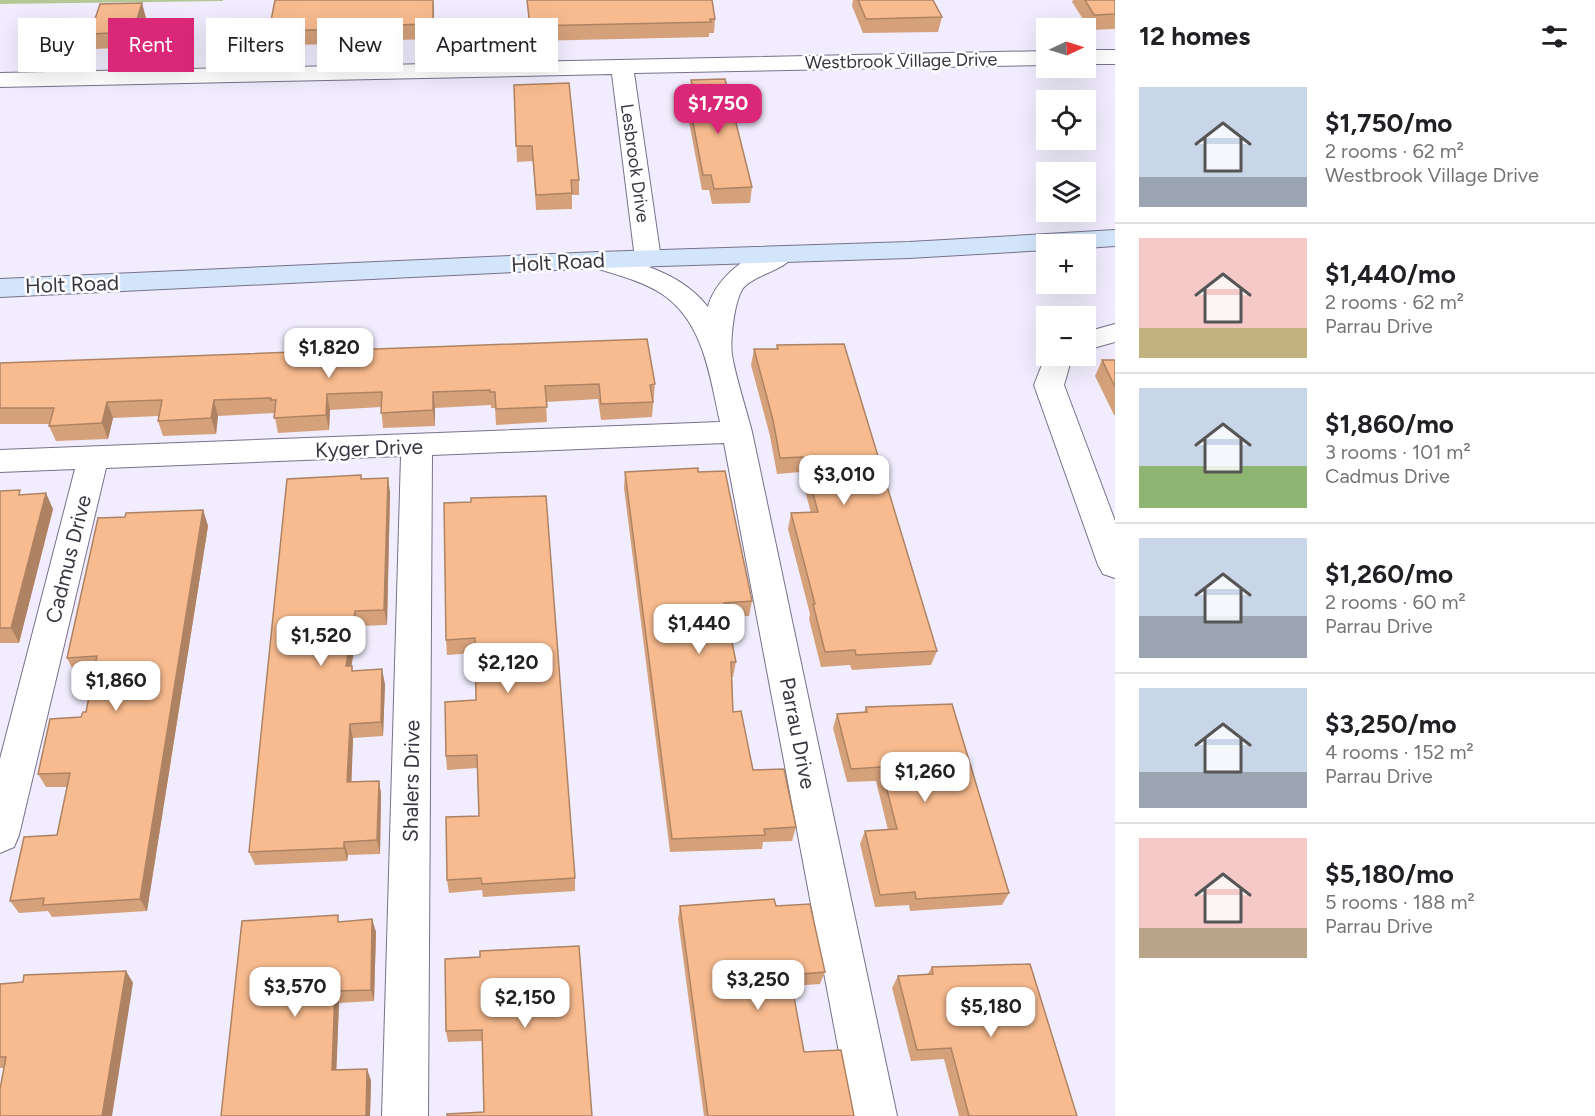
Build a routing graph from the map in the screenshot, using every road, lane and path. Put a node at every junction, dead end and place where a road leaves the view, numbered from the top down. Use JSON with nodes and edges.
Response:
{"nodes":[{"id":1,"x":1096,"y":57,"type":"edge"},
{"id":2,"x":1115,"y":57,"type":"edge"},
{"id":3,"x":1036,"y":58,"type":"edge"},
{"id":4,"x":622,"y":67,"type":"junction"},
{"id":5,"x":0,"y":80,"type":"edge"},
{"id":6,"x":1115,"y":238,"type":"edge"},
{"id":7,"x":781,"y":255,"type":"junction"},
{"id":8,"x":648,"y":259,"type":"junction"},
{"id":9,"x":598,"y":261,"type":"junction"},
{"id":10,"x":0,"y":288,"type":"edge"},
{"id":11,"x":1115,"y":333,"type":"edge"},
{"id":12,"x":1096,"y":338,"type":"edge"},
{"id":13,"x":718,"y":351,"type":"junction"},
{"id":14,"x":1055,"y":366,"type":"edge"},
{"id":15,"x":737,"y":432,"type":"junction"},
{"id":16,"x":417,"y":446,"type":"junction"},
{"id":17,"x":93,"y":458,"type":"junction"},
{"id":18,"x":0,"y":461,"type":"edge"},
{"id":19,"x":1115,"y":564,"type":"edge"},
{"id":20,"x":0,"y":835,"type":"edge"},
{"id":21,"x":405,"y":1116,"type":"edge"},
{"id":22,"x":874,"y":1116,"type":"edge"}],
"edges":[{"from":1,"to":2,"type":"street"},
{"from":3,"to":4,"type":"street","name":"Westbrook Village Drive"},
{"from":4,"to":5,"type":"street","name":"Westbrook Village Drive"},
{"from":4,"to":8,"type":"street","name":"Lesbrook Drive"},
{"from":6,"to":7,"type":"main road","name":"Holt Road"},
{"from":7,"to":8,"type":"main road","name":"Holt Road"},
{"from":7,"to":13,"type":"street","name":"Parrau Drive"},
{"from":8,"to":9,"type":"main road","name":"Holt Road"},
{"from":9,"to":10,"type":"main road","name":"Holt Road"},
{"from":9,"to":13,"type":"street","name":"Parrau Drive"},
{"from":11,"to":12,"type":"street"},
{"from":13,"to":15,"type":"street","name":"Parrau Drive"},
{"from":14,"to":19,"type":"street"},
{"from":15,"to":16,"type":"street","name":"Kyger Drive"},
{"from":15,"to":22,"type":"street","name":"Parrau Drive"},
{"from":16,"to":17,"type":"street","name":"Kyger Drive"},
{"from":16,"to":21,"type":"street","name":"Shalers Drive"},
{"from":17,"to":18,"type":"street","name":"Kyger Drive"},
{"from":17,"to":20,"type":"street","name":"Cadmus Drive"}]}
